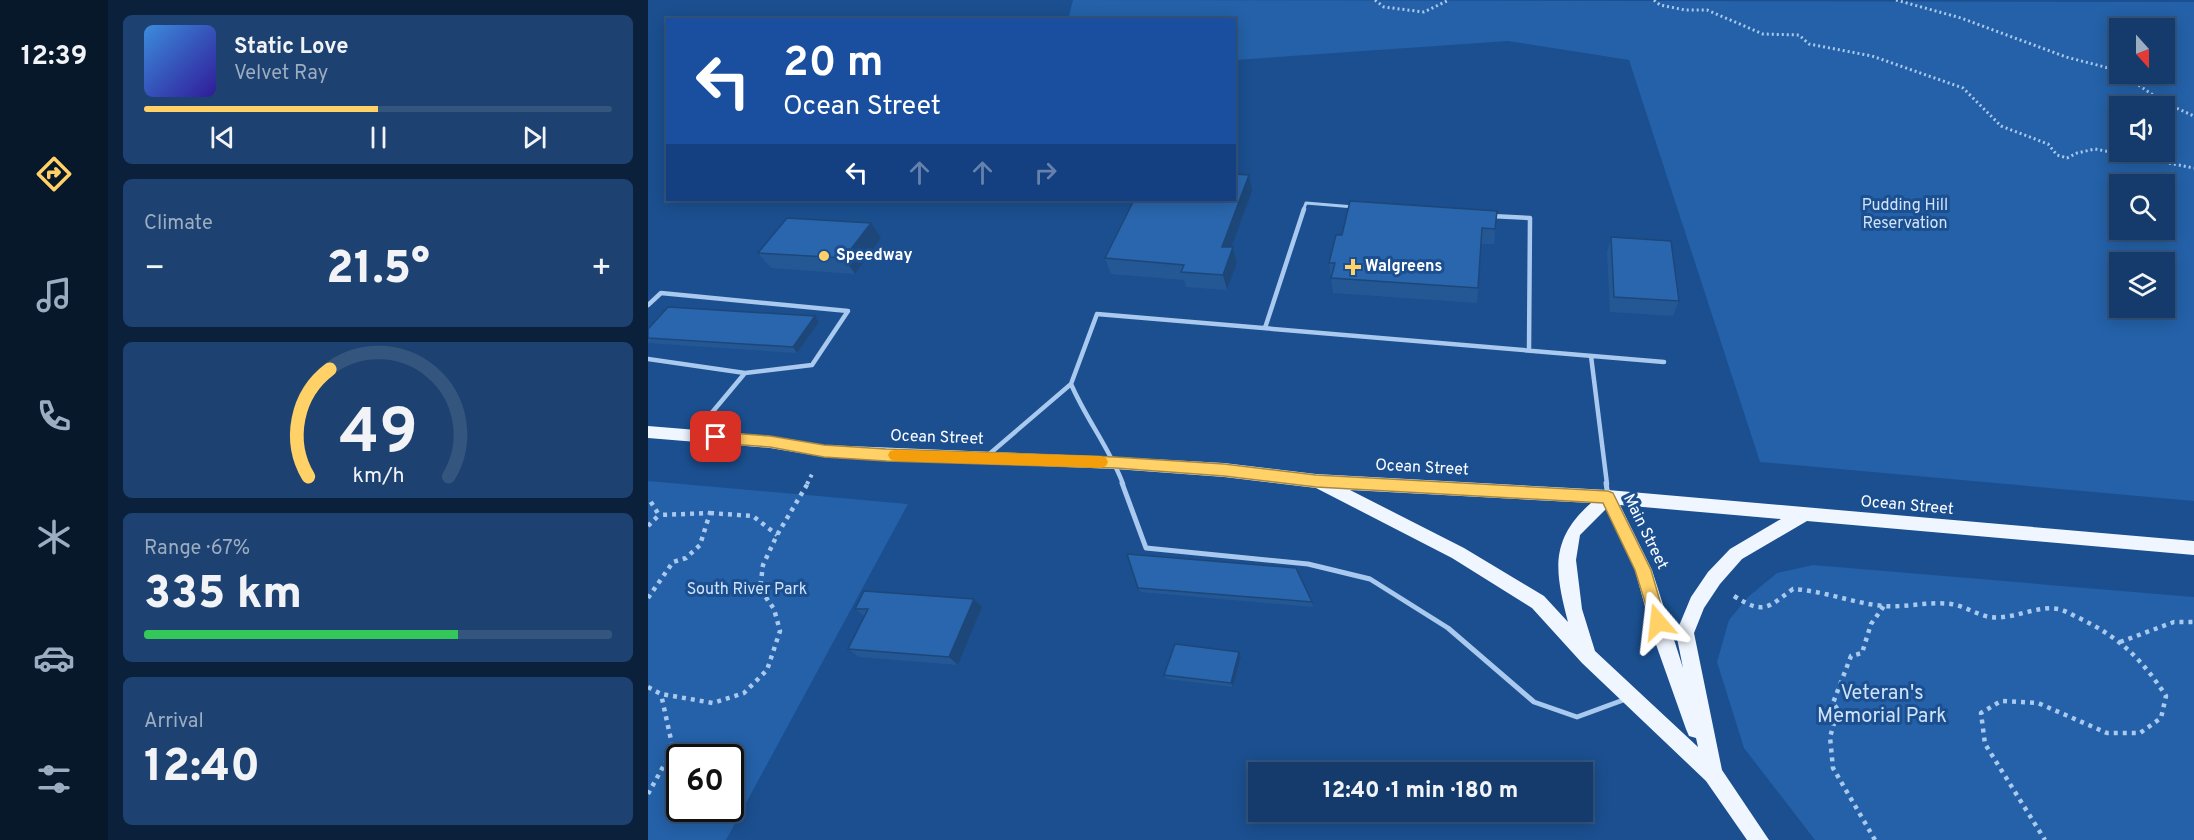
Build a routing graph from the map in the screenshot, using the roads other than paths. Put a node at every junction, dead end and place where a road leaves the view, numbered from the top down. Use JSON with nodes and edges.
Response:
{"nodes":[{"id":1,"x":1365,"y":207,"type":"edge"},
{"id":2,"x":1483,"y":215,"type":"edge"},
{"id":3,"x":648,"y":305,"type":"edge"},
{"id":4,"x":1265,"y":328,"type":"junction"},
{"id":5,"x":1529,"y":350,"type":"junction"},
{"id":6,"x":1591,"y":356,"type":"junction"},
{"id":7,"x":648,"y":359,"type":"edge"},
{"id":8,"x":1664,"y":362,"type":"dead end"},
{"id":9,"x":745,"y":374,"type":"junction"},
{"id":10,"x":1071,"y":384,"type":"junction"},
{"id":11,"x":648,"y":432,"type":"edge"},
{"id":12,"x":693,"y":436,"type":"junction"},
{"id":13,"x":985,"y":457,"type":"junction"},
{"id":14,"x":1115,"y":462,"type":"junction"},
{"id":15,"x":1316,"y":481,"type":"junction"},
{"id":16,"x":1608,"y":497,"type":"junction"},
{"id":17,"x":1804,"y":516,"type":"junction"},
{"id":18,"x":2194,"y":548,"type":"edge"},
{"id":19,"x":1588,"y":657,"type":"junction"},
{"id":20,"x":1630,"y":697,"type":"junction"},
{"id":21,"x":1713,"y":774,"type":"junction"},
{"id":22,"x":1760,"y":840,"type":"edge"}],
"edges":[{"from":1,"to":4,"type":"lane"},
{"from":2,"to":5,"type":"lane"},
{"from":3,"to":9,"type":"lane"},
{"from":4,"to":5,"type":"lane"},
{"from":4,"to":10,"type":"lane"},
{"from":5,"to":6,"type":"lane"},
{"from":6,"to":8,"type":"lane"},
{"from":6,"to":16,"type":"lane"},
{"from":7,"to":9,"type":"lane"},
{"from":9,"to":12,"type":"lane"},
{"from":10,"to":13,"type":"lane"},
{"from":10,"to":14,"type":"lane"},
{"from":11,"to":12,"type":"main road","name":"Ocean Street"},
{"from":12,"to":13,"type":"main road","name":"Ocean Street"},
{"from":13,"to":14,"type":"main road","name":"Ocean Street"},
{"from":14,"to":15,"type":"main road","name":"Ocean Street"},
{"from":14,"to":20,"type":"lane"},
{"from":15,"to":16,"type":"main road","name":"Ocean Street"},
{"from":15,"to":19,"type":"main road"},
{"from":16,"to":17,"type":"main road","name":"Ocean Street"},
{"from":16,"to":19,"type":"main road","name":"Main Street"},
{"from":16,"to":21,"type":"main road","name":"Main Street"},
{"from":17,"to":18,"type":"main road","name":"Ocean Street"},
{"from":17,"to":21,"type":"main road"},
{"from":19,"to":20,"type":"main road","name":"Main Street"},
{"from":20,"to":21,"type":"main road","name":"Main Street"},
{"from":21,"to":22,"type":"main road","name":"Main Street"}]}
